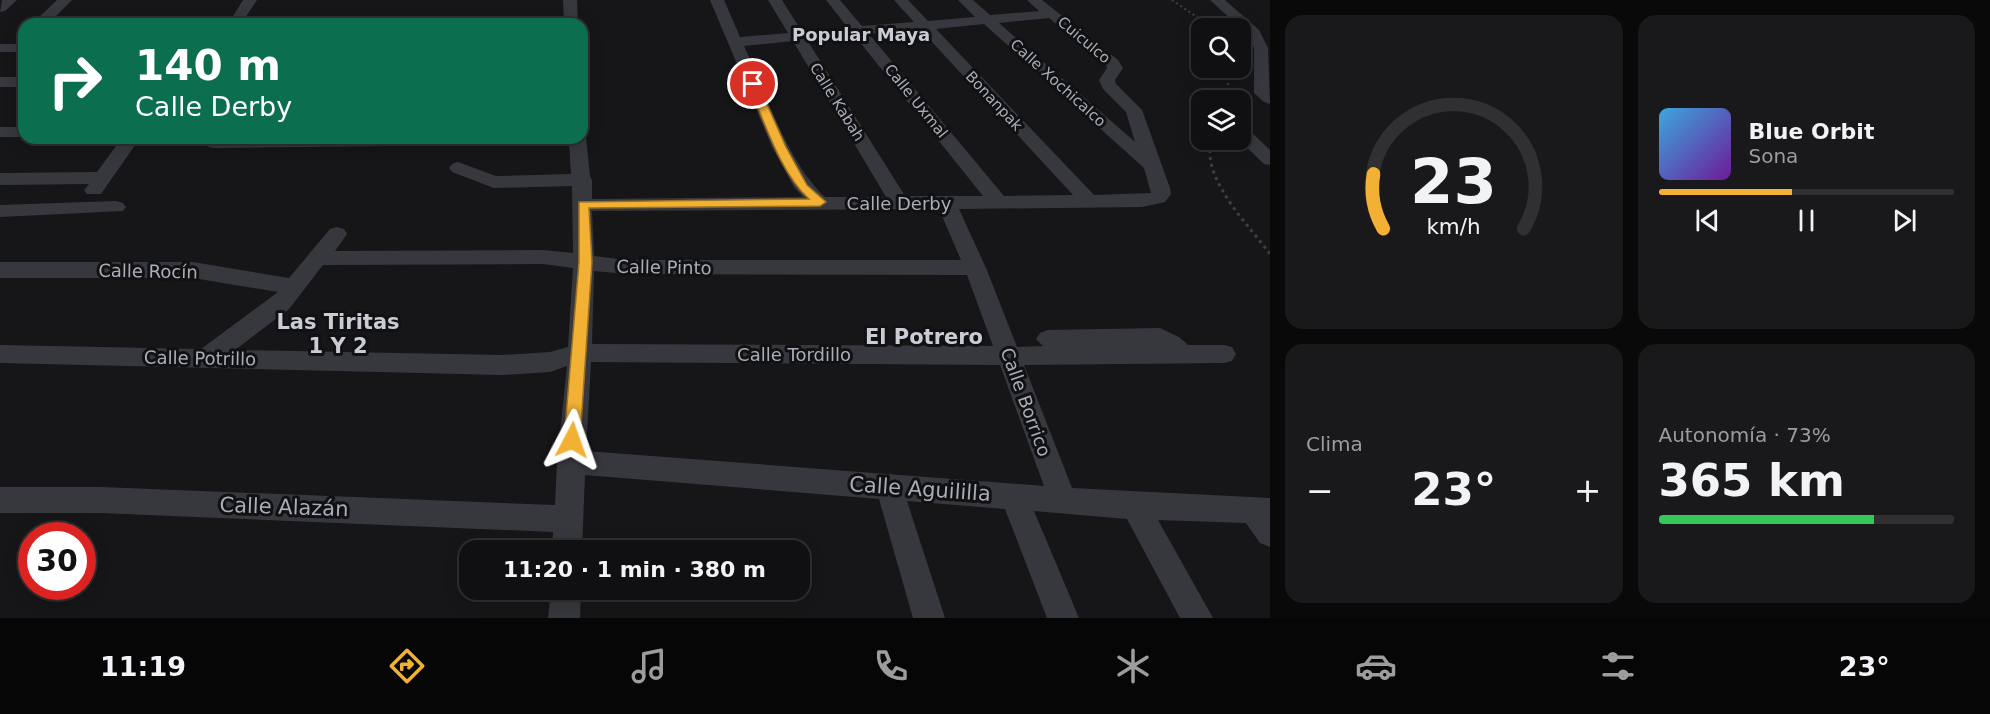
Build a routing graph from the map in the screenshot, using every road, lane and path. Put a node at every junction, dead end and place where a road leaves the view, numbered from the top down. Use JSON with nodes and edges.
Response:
{"nodes":[{"id":1,"x":10,"y":0,"type":"edge"},
{"id":2,"x":65,"y":0,"type":"edge"},
{"id":3,"x":250,"y":0,"type":"edge"},
{"id":4,"x":570,"y":0,"type":"edge"},
{"id":5,"x":717,"y":0,"type":"edge"},
{"id":6,"x":776,"y":0,"type":"edge"},
{"id":7,"x":833,"y":0,"type":"edge"},
{"id":8,"x":901,"y":0,"type":"edge"},
{"id":9,"x":965,"y":0,"type":"edge"},
{"id":10,"x":1034,"y":0,"type":"edge"},
{"id":11,"x":1172,"y":0,"type":"edge"},
{"id":12,"x":1217,"y":0,"type":"edge"},
{"id":13,"x":0,"y":8,"type":"edge"},
{"id":14,"x":1052,"y":14,"type":"junction"},
{"id":15,"x":45,"y":18,"type":"edge"},
{"id":16,"x":238,"y":18,"type":"edge"},
{"id":17,"x":571,"y":18,"type":"edge"},
{"id":18,"x":1198,"y":18,"type":"edge"},
{"id":19,"x":987,"y":20,"type":"junction"},
{"id":20,"x":924,"y":26,"type":"junction"},
{"id":21,"x":858,"y":30,"type":"junction"},
{"id":22,"x":796,"y":36,"type":"junction"},
{"id":23,"x":735,"y":42,"type":"junction"},
{"id":24,"x":1266,"y":63,"type":"edge"},
{"id":25,"x":0,"y":82,"type":"edge"},
{"id":26,"x":18,"y":82,"type":"edge"},
{"id":27,"x":1270,"y":99,"type":"edge"},
{"id":28,"x":0,"y":132,"type":"edge"},
{"id":29,"x":18,"y":132,"type":"edge"},
{"id":30,"x":1251,"y":140,"type":"edge"},
{"id":31,"x":127,"y":144,"type":"edge"},
{"id":32,"x":578,"y":144,"type":"edge"},
{"id":33,"x":1210,"y":150,"type":"edge"},
{"id":34,"x":1269,"y":154,"type":"edge"},
{"id":35,"x":1152,"y":166,"type":"junction"},
{"id":36,"x":458,"y":168,"type":"dead end"},
{"id":37,"x":102,"y":178,"type":"junction"},
{"id":38,"x":0,"y":179,"type":"edge"},
{"id":39,"x":582,"y":180,"type":"junction"},
{"id":40,"x":1089,"y":201,"type":"junction"},
{"id":41,"x":1142,"y":201,"type":"joint"},
{"id":42,"x":820,"y":202,"type":"junction"},
{"id":43,"x":899,"y":203,"type":"junction"},
{"id":44,"x":999,"y":203,"type":"junction"},
{"id":45,"x":947,"y":204,"type":"junction"},
{"id":46,"x":583,"y":205,"type":"junction"},
{"id":47,"x":116,"y":207,"type":"dead end"},
{"id":48,"x":83,"y":209,"type":"junction"},
{"id":49,"x":0,"y":211,"type":"edge"},
{"id":50,"x":337,"y":234,"type":"dead end"},
{"id":51,"x":1270,"y":254,"type":"edge"},
{"id":52,"x":317,"y":258,"type":"junction"},
{"id":53,"x":585,"y":262,"type":"junction"},
{"id":54,"x":975,"y":268,"type":"junction"},
{"id":55,"x":0,"y":270,"type":"edge"},
{"id":56,"x":296,"y":287,"type":"junction"},
{"id":57,"x":1048,"y":339,"type":"dead end"},
{"id":58,"x":579,"y":353,"type":"junction"},
{"id":59,"x":0,"y":354,"type":"edge"},
{"id":60,"x":1224,"y":354,"type":"dead end"},
{"id":61,"x":1183,"y":355,"type":"junction"},
{"id":62,"x":1009,"y":356,"type":"junction"},
{"id":63,"x":206,"y":358,"type":"junction"},
{"id":64,"x":570,"y":462,"type":"junction"},
{"id":65,"x":889,"y":486,"type":"junction"},
{"id":66,"x":1014,"y":496,"type":"junction"},
{"id":67,"x":0,"y":500,"type":"edge"},
{"id":68,"x":1063,"y":501,"type":"junction"},
{"id":69,"x":1135,"y":506,"type":"junction"},
{"id":70,"x":1265,"y":518,"type":"edge"},
{"id":71,"x":568,"y":519,"type":"junction"},
{"id":72,"x":567,"y":540,"type":"edge"},
{"id":73,"x":565,"y":600,"type":"edge"},
{"id":74,"x":564,"y":618,"type":"edge"},
{"id":75,"x":929,"y":618,"type":"edge"},
{"id":76,"x":1063,"y":618,"type":"edge"},
{"id":77,"x":1197,"y":618,"type":"edge"}],
"edges":[{"from":1,"to":13,"type":"street"},
{"from":2,"to":15,"type":"street"},
{"from":3,"to":16,"type":"street"},
{"from":4,"to":17,"type":"street"},
{"from":5,"to":23,"type":"street"},
{"from":6,"to":22,"type":"street","name":"Calle Kabah"},
{"from":7,"to":21,"type":"street","name":"Calle Uxmal"},
{"from":8,"to":20,"type":"street","name":"Bonanpak"},
{"from":9,"to":19,"type":"street","name":"Calle Xochicalco"},
{"from":10,"to":14,"type":"street","name":"Cuiculco"},
{"from":11,"to":18,"type":"path"},
{"from":12,"to":24,"type":"street"},
{"from":14,"to":19,"type":"street"},
{"from":14,"to":35,"type":"street","name":"Cuiculco"},
{"from":19,"to":20,"type":"street"},
{"from":19,"to":35,"type":"street","name":"Calle Xochicalco"},
{"from":20,"to":21,"type":"street"},
{"from":20,"to":40,"type":"street","name":"Bonanpak"},
{"from":21,"to":22,"type":"street"},
{"from":21,"to":44,"type":"street","name":"Calle Uxmal"},
{"from":22,"to":23,"type":"street"},
{"from":22,"to":43,"type":"street","name":"Calle Kabah"},
{"from":23,"to":42,"type":"street"},
{"from":24,"to":27,"type":"street"},
{"from":25,"to":26,"type":"street"},
{"from":28,"to":29,"type":"street"},
{"from":30,"to":34,"type":"street"},
{"from":31,"to":37,"type":"street"},
{"from":32,"to":39,"type":"street"},
{"from":33,"to":51,"type":"path"},
{"from":35,"to":41,"type":"street","name":"Cuiculco"},
{"from":36,"to":39,"type":"street"},
{"from":37,"to":38,"type":"street"},
{"from":37,"to":48,"type":"street"},
{"from":39,"to":46,"type":"street"},
{"from":40,"to":41,"type":"street","name":"Calle Derby"},
{"from":40,"to":44,"type":"street","name":"Calle Derby"},
{"from":42,"to":43,"type":"street","name":"Calle Derby"},
{"from":42,"to":46,"type":"street","name":"Calle Derby"},
{"from":43,"to":45,"type":"street","name":"Calle Derby"},
{"from":44,"to":45,"type":"street","name":"Calle Derby"},
{"from":45,"to":54,"type":"street","name":"Calle Borrico"},
{"from":46,"to":53,"type":"street"},
{"from":47,"to":48,"type":"street"},
{"from":48,"to":49,"type":"street"},
{"from":50,"to":52,"type":"street"},
{"from":52,"to":53,"type":"street","name":"Calle Pinto"},
{"from":52,"to":56,"type":"street"},
{"from":53,"to":54,"type":"street","name":"Calle Pinto"},
{"from":53,"to":58,"type":"street"},
{"from":54,"to":62,"type":"street","name":"Calle Borrico"},
{"from":55,"to":56,"type":"street","name":"Calle Rocín"},
{"from":56,"to":63,"type":"street"},
{"from":57,"to":61,"type":"street"},
{"from":58,"to":62,"type":"street","name":"Calle Tordillo"},
{"from":58,"to":63,"type":"street","name":"Calle Potrillo"},
{"from":58,"to":64,"type":"street"},
{"from":59,"to":63,"type":"street","name":"Calle Potrillo"},
{"from":60,"to":61,"type":"street","name":"Calle Tordillo"},
{"from":61,"to":62,"type":"street","name":"Calle Tordillo"},
{"from":62,"to":68,"type":"street","name":"Calle Borrico"},
{"from":64,"to":65,"type":"street","name":"Calle Aguililla"},
{"from":64,"to":71,"type":"street"},
{"from":65,"to":66,"type":"street","name":"Calle Aguililla"},
{"from":65,"to":75,"type":"street"},
{"from":66,"to":68,"type":"street","name":"Calle Aguililla"},
{"from":66,"to":76,"type":"street"},
{"from":67,"to":71,"type":"street","name":"Calle Alazán"},
{"from":68,"to":69,"type":"street","name":"Calle Aguililla"},
{"from":69,"to":70,"type":"street","name":"Calle Aguililla"},
{"from":69,"to":77,"type":"street"},
{"from":71,"to":72,"type":"street"},
{"from":73,"to":74,"type":"street"}]}
